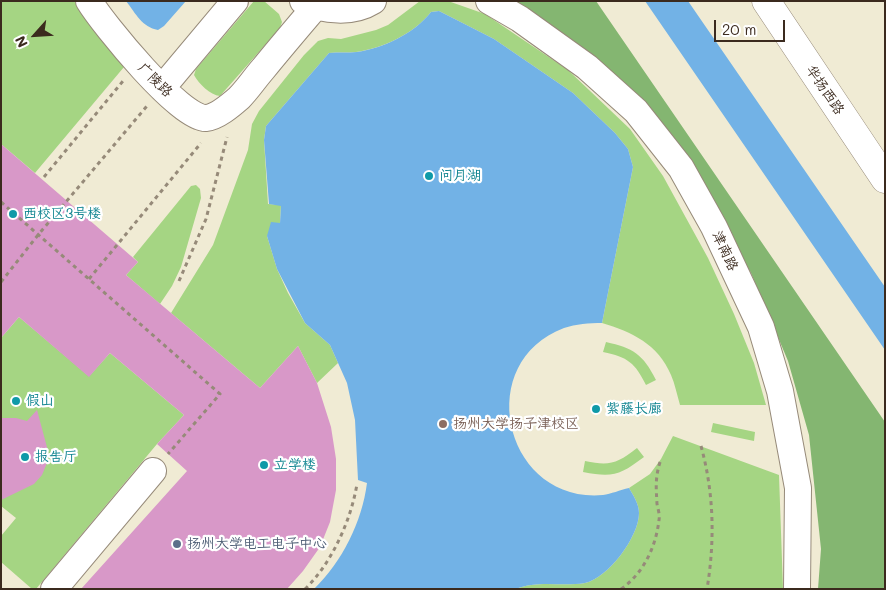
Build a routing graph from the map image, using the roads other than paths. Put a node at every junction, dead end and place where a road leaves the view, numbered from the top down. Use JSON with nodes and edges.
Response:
{"nodes":[{"id":1,"x":89,"y":1,"type":"edge"},
{"id":2,"x":235,"y":1,"type":"edge"},
{"id":3,"x":373,"y":1,"type":"edge"},
{"id":4,"x":489,"y":1,"type":"edge"},
{"id":5,"x":766,"y":1,"type":"edge"},
{"id":6,"x":309,"y":4,"type":"edge"},
{"id":7,"x":162,"y":88,"type":"junction"},
{"id":8,"x":885,"y":179,"type":"edge"},
{"id":9,"x":153,"y":471,"type":"dead end"},
{"id":10,"x":54,"y":589,"type":"edge"},
{"id":11,"x":798,"y":589,"type":"edge"}],
"edges":[{"from":1,"to":7,"type":"lane","name":"广陵路"},
{"from":2,"to":7,"type":"lane"},
{"from":3,"to":6,"type":"lane"},
{"from":4,"to":11,"type":"lane","name":"津南路"},
{"from":5,"to":8,"type":"main road","name":"华扬西路"},
{"from":6,"to":7,"type":"lane","name":"广陵路"},
{"from":9,"to":10,"type":"lane"}]}
